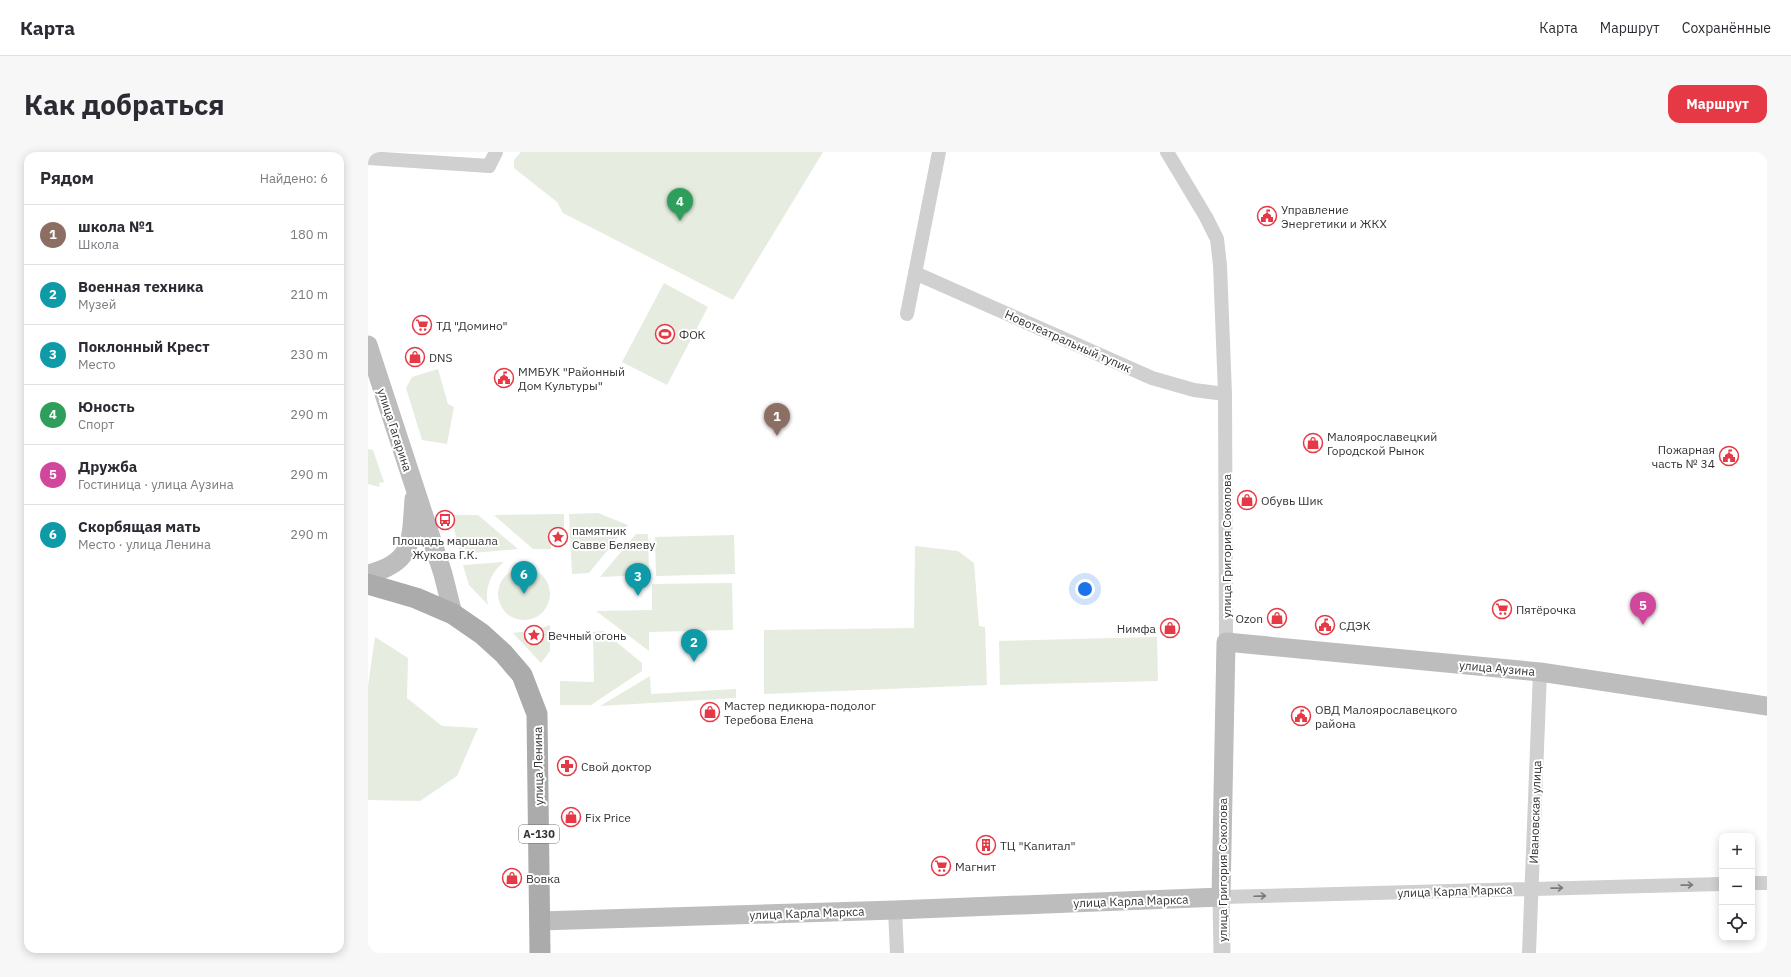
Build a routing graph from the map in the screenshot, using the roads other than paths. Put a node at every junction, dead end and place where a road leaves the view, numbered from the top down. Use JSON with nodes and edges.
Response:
{"nodes":[{"id":1,"x":496,"y":152,"type":"edge"},
{"id":2,"x":938,"y":152,"type":"edge"},
{"id":3,"x":1167,"y":152,"type":"edge"},
{"id":4,"x":368,"y":158,"type":"edge"},
{"id":5,"x":915,"y":273,"type":"junction"},
{"id":6,"x":907,"y":314,"type":"dead end"},
{"id":7,"x":368,"y":344,"type":"edge"},
{"id":8,"x":1225,"y":394,"type":"junction"},
{"id":9,"x":415,"y":492,"type":"junction"},
{"id":10,"x":368,"y":574,"type":"edge"},
{"id":11,"x":368,"y":584,"type":"edge"},
{"id":12,"x":453,"y":614,"type":"junction"},
{"id":13,"x":1226,"y":642,"type":"junction"},
{"id":14,"x":1540,"y":672,"type":"junction"},
{"id":15,"x":1767,"y":706,"type":"edge"},
{"id":16,"x":1767,"y":882,"type":"edge"},
{"id":17,"x":1755,"y":883,"type":"edge"},
{"id":18,"x":1719,"y":884,"type":"edge"},
{"id":19,"x":1532,"y":889,"type":"junction"},
{"id":20,"x":1221,"y":897,"type":"junction"},
{"id":21,"x":895,"y":910,"type":"junction"},
{"id":22,"x":540,"y":921,"type":"junction"},
{"id":23,"x":540,"y":953,"type":"edge"},
{"id":24,"x":897,"y":953,"type":"edge"},
{"id":25,"x":1222,"y":953,"type":"edge"},
{"id":26,"x":1529,"y":953,"type":"edge"}],
"edges":[{"from":1,"to":4,"type":"street"},
{"from":2,"to":5,"type":"street"},
{"from":3,"to":8,"type":"street","name":"улица Григория Соколова"},
{"from":5,"to":6,"type":"street"},
{"from":5,"to":8,"type":"street","name":"Новотеатральный тупик"},
{"from":7,"to":9,"type":"main road","name":"улица Гагарина"},
{"from":8,"to":13,"type":"street","name":"улица Григория Соколова"},
{"from":9,"to":10,"type":"main road"},
{"from":9,"to":12,"type":"main road","name":"улица Гагарина"},
{"from":11,"to":12,"type":"main road","number":"А-130"},
{"from":12,"to":22,"type":"main road","name":"улица Ленина","number":"А-130"},
{"from":13,"to":14,"type":"main road","name":"улица Аузина"},
{"from":13,"to":20,"type":"main road","name":"улица Григория Соколова"},
{"from":14,"to":15,"type":"main road","name":"улица Аузина"},
{"from":14,"to":19,"type":"street","name":"Ивановская улица"},
{"from":16,"to":17,"type":"street"},
{"from":19,"to":18,"type":"street","name":"улица Карла Маркса","one_way":true},
{"from":20,"to":19,"type":"street","name":"улица Карла Маркса","one_way":true},
{"from":19,"to":26,"type":"street","name":"Ивановская улица"},
{"from":20,"to":21,"type":"main road","name":"улица Карла Маркса"},
{"from":20,"to":25,"type":"street","name":"улица Григория Соколова"},
{"from":21,"to":22,"type":"main road","name":"улица Карла Маркса"},
{"from":21,"to":24,"type":"street"},
{"from":22,"to":23,"type":"main road","name":"улица Ленина","number":"А-130"}]}
